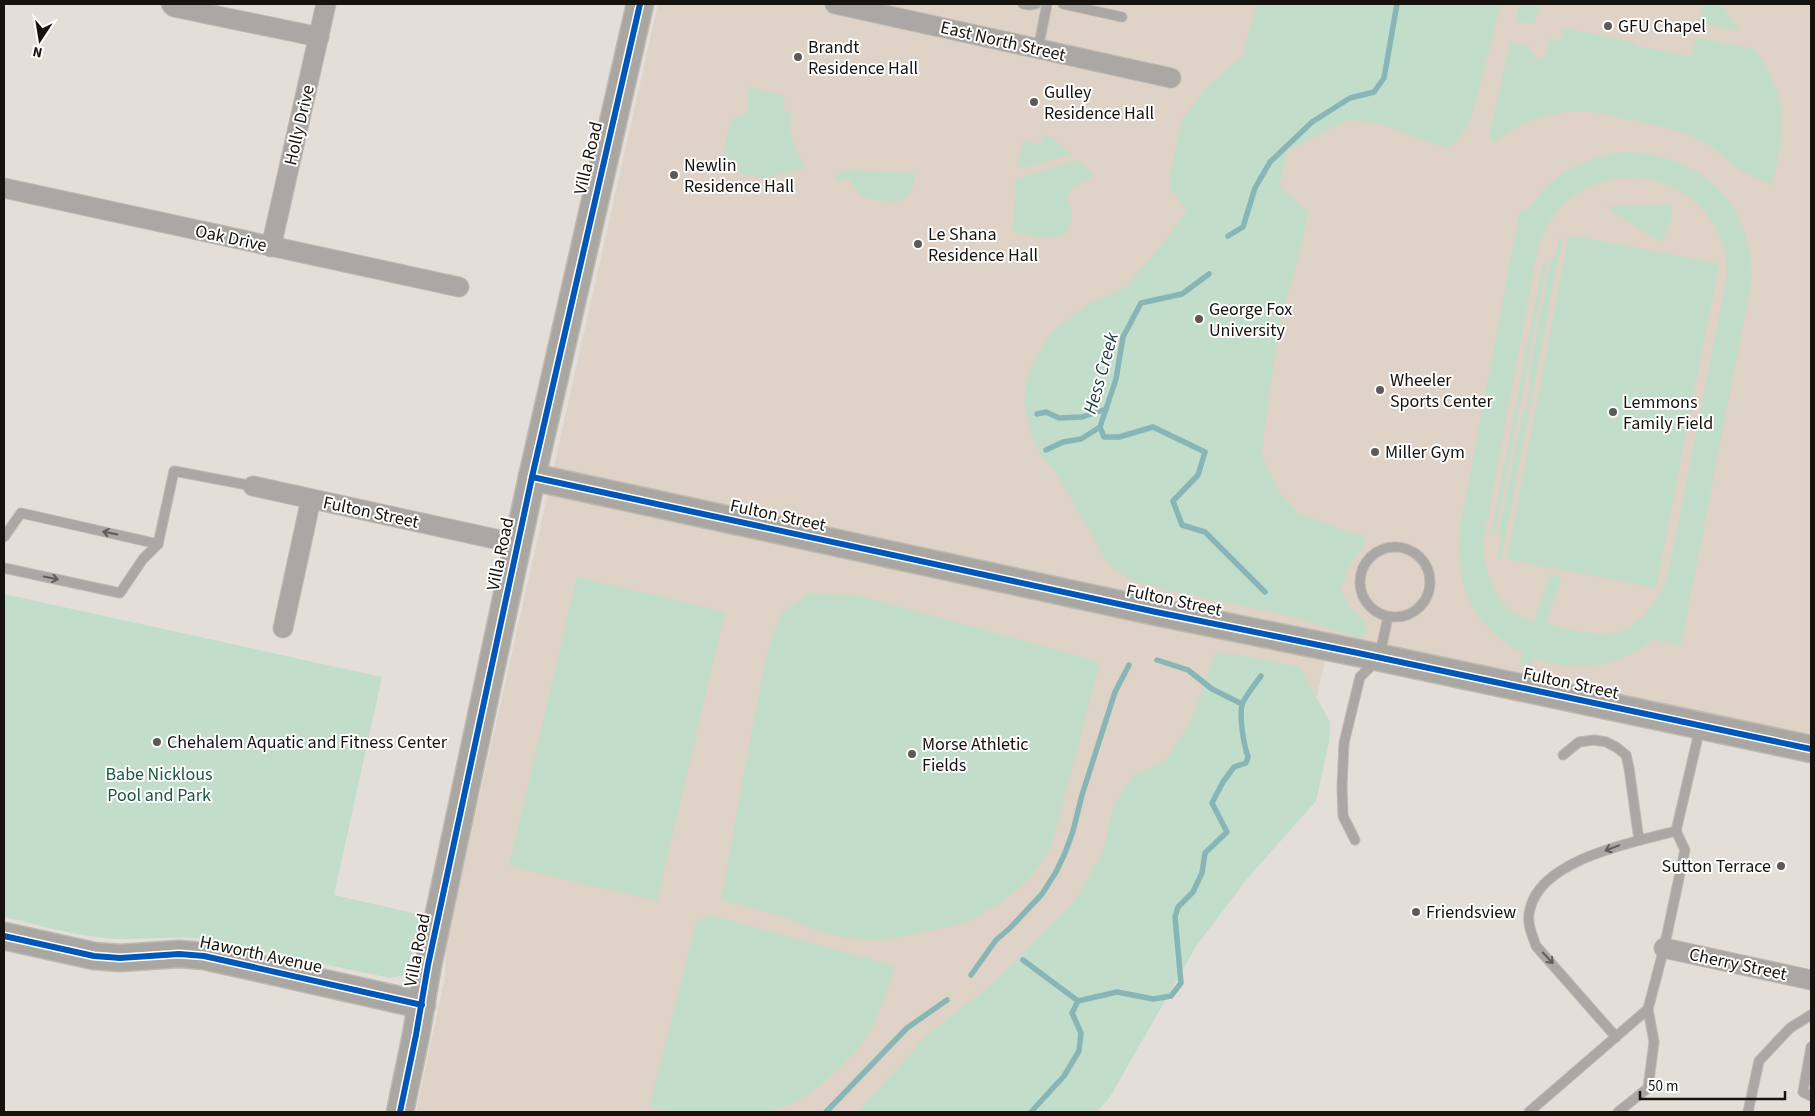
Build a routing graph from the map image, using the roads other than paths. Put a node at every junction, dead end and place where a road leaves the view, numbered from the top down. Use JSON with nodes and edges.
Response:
{"nodes":[{"id":1,"x":171,"y":4,"type":"edge"},
{"id":2,"x":326,"y":4,"type":"edge"},
{"id":3,"x":640,"y":4,"type":"edge"},
{"id":4,"x":835,"y":4,"type":"edge"},
{"id":5,"x":1023,"y":4,"type":"edge"},
{"id":6,"x":1036,"y":4,"type":"edge"},
{"id":7,"x":1047,"y":4,"type":"edge"},
{"id":8,"x":1063,"y":4,"type":"edge"},
{"id":9,"x":1122,"y":17,"type":"dead end"},
{"id":10,"x":319,"y":37,"type":"junction"},
{"id":11,"x":1038,"y":49,"type":"junction"},
{"id":12,"x":1171,"y":78,"type":"dead end"},
{"id":13,"x":4,"y":188,"type":"edge"},
{"id":14,"x":271,"y":247,"type":"junction"},
{"id":15,"x":459,"y":287,"type":"dead end"},
{"id":16,"x":532,"y":477,"type":"junction"},
{"id":17,"x":253,"y":486,"type":"joint"},
{"id":18,"x":311,"y":499,"type":"junction"},
{"id":19,"x":4,"y":537,"type":"edge"},
{"id":20,"x":158,"y":544,"type":"junction"},
{"id":21,"x":518,"y":544,"type":"junction"},
{"id":22,"x":4,"y":568,"type":"edge"},
{"id":23,"x":1388,"y":617,"type":"junction"},
{"id":24,"x":283,"y":628,"type":"dead end"},
{"id":25,"x":1379,"y":658,"type":"junction"},
{"id":26,"x":1700,"y":726,"type":"junction"},
{"id":27,"x":1811,"y":749,"type":"edge"},
{"id":28,"x":1563,"y":754,"type":"dead end"},
{"id":29,"x":1676,"y":831,"type":"junction"},
{"id":30,"x":1355,"y":840,"type":"dead end"},
{"id":31,"x":1639,"y":840,"type":"junction"},
{"id":32,"x":4,"y":936,"type":"edge"},
{"id":33,"x":1664,"y":948,"type":"junction"},
{"id":34,"x":1811,"y":980,"type":"edge"},
{"id":35,"x":422,"y":1005,"type":"junction"},
{"id":36,"x":1648,"y":1009,"type":"junction"},
{"id":37,"x":1811,"y":1015,"type":"edge"},
{"id":38,"x":1616,"y":1037,"type":"junction"},
{"id":39,"x":1811,"y":1048,"type":"edge"},
{"id":40,"x":1811,"y":1096,"type":"edge"},
{"id":41,"x":400,"y":1112,"type":"edge"},
{"id":42,"x":1528,"y":1112,"type":"edge"},
{"id":43,"x":1618,"y":1112,"type":"edge"},
{"id":44,"x":1748,"y":1112,"type":"edge"}],
"edges":[{"from":1,"to":10,"type":"street"},
{"from":2,"to":10,"type":"street","name":"Holly Drive"},
{"from":3,"to":16,"type":"street","name":"Villa Road"},
{"from":4,"to":11,"type":"street","name":"East North Street"},
{"from":5,"to":6,"type":"lane"},
{"from":7,"to":11,"type":"lane"},
{"from":8,"to":9,"type":"lane"},
{"from":10,"to":14,"type":"street","name":"Holly Drive"},
{"from":11,"to":12,"type":"street","name":"East North Street"},
{"from":13,"to":14,"type":"street","name":"Oak Drive"},
{"from":14,"to":15,"type":"street","name":"Oak Drive"},
{"from":16,"to":21,"type":"street","name":"Villa Road"},
{"from":16,"to":25,"type":"street","name":"Fulton Street"},
{"from":17,"to":18,"type":"street","name":"Fulton Street"},
{"from":17,"to":20,"type":"lane"},
{"from":18,"to":21,"type":"street","name":"Fulton Street"},
{"from":18,"to":24,"type":"street"},
{"from":20,"to":19,"type":"lane","one_way":true},
{"from":22,"to":20,"type":"lane","one_way":true},
{"from":21,"to":35,"type":"street","name":"Villa Road"},
{"from":23,"to":23,"type":"lane"},
{"from":23,"to":25,"type":"lane"},
{"from":25,"to":26,"type":"street","name":"Fulton Street"},
{"from":25,"to":30,"type":"lane"},
{"from":26,"to":27,"type":"street","name":"Fulton Street"},
{"from":26,"to":29,"type":"lane"},
{"from":28,"to":31,"type":"lane"},
{"from":29,"to":31,"type":"lane"},
{"from":29,"to":33,"type":"lane"},
{"from":31,"to":38,"type":"lane","one_way":true},
{"from":32,"to":35,"type":"street","name":"Haworth Avenue"},
{"from":33,"to":34,"type":"street","name":"Cherry Street"},
{"from":33,"to":36,"type":"lane"},
{"from":35,"to":41,"type":"street","name":"Villa Road"},
{"from":36,"to":38,"type":"lane"},
{"from":36,"to":43,"type":"lane"},
{"from":37,"to":44,"type":"lane"},
{"from":38,"to":42,"type":"lane"},
{"from":39,"to":40,"type":"lane"}]}
